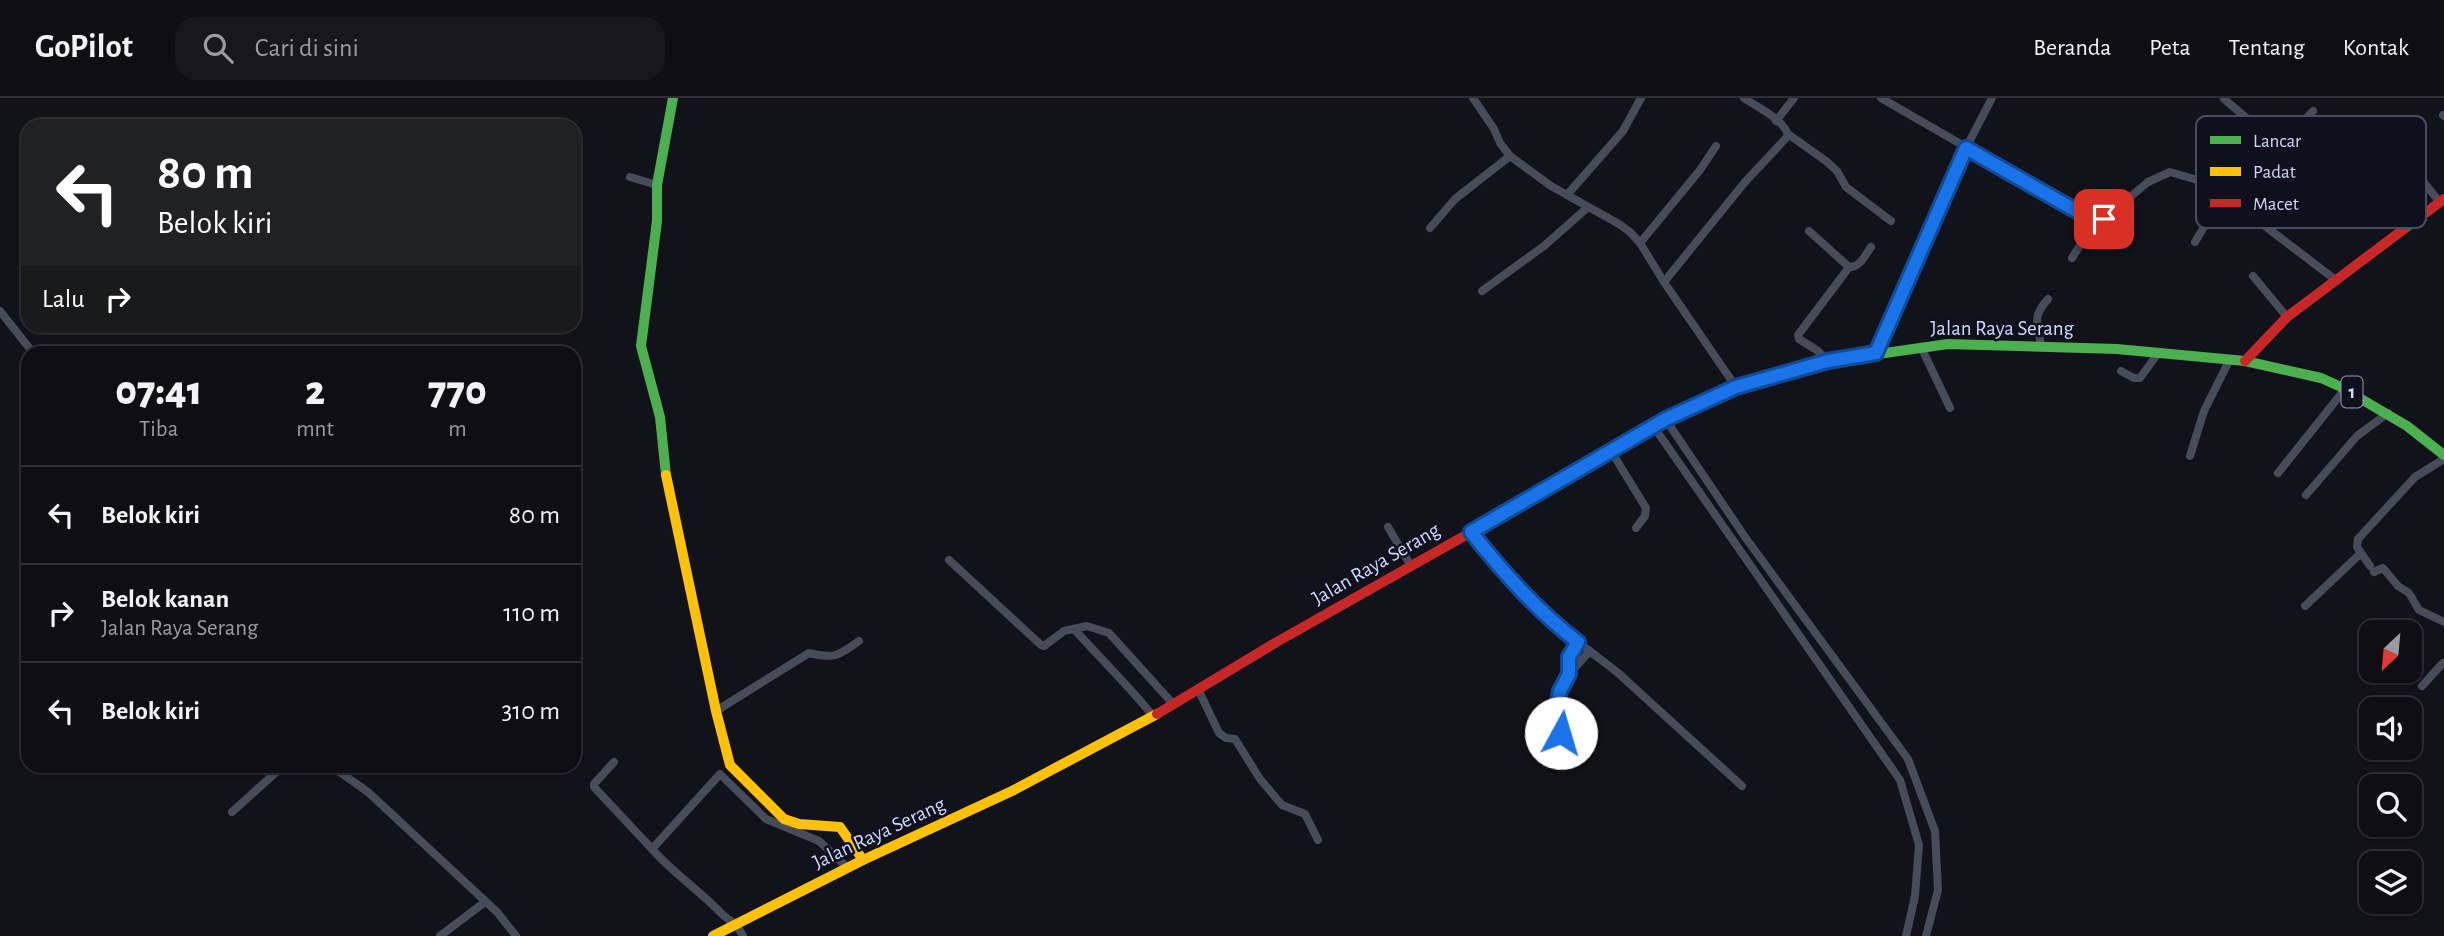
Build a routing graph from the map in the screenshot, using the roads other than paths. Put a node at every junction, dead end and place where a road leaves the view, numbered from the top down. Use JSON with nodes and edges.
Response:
{"nodes":[{"id":1,"x":673,"y":98,"type":"edge"},
{"id":2,"x":1474,"y":98,"type":"edge"},
{"id":3,"x":1641,"y":98,"type":"edge"},
{"id":4,"x":1744,"y":98,"type":"edge"},
{"id":5,"x":1794,"y":98,"type":"edge"},
{"id":6,"x":1881,"y":98,"type":"edge"},
{"id":7,"x":1992,"y":98,"type":"edge"},
{"id":8,"x":2224,"y":99,"type":"edge"},
{"id":9,"x":2314,"y":110,"type":"dead end"},
{"id":10,"x":2244,"y":116,"type":"edge"},
{"id":11,"x":2308,"y":116,"type":"edge"},
{"id":12,"x":1776,"y":121,"type":"junction"},
{"id":13,"x":1788,"y":134,"type":"junction"},
{"id":14,"x":1716,"y":146,"type":"dead end"},
{"id":15,"x":1966,"y":148,"type":"junction"},
{"id":16,"x":1510,"y":156,"type":"junction"},
{"id":17,"x":630,"y":177,"type":"dead end"},
{"id":18,"x":2196,"y":180,"type":"edge"},
{"id":19,"x":2426,"y":183,"type":"edge"},
{"id":20,"x":657,"y":185,"type":"junction"},
{"id":21,"x":1567,"y":195,"type":"junction"},
{"id":22,"x":2442,"y":201,"type":"edge"},
{"id":23,"x":1587,"y":208,"type":"junction"},
{"id":24,"x":2426,"y":213,"type":"edge"},
{"id":25,"x":2096,"y":220,"type":"junction"},
{"id":26,"x":1891,"y":221,"type":"dead end"},
{"id":27,"x":1430,"y":228,"type":"dead end"},
{"id":28,"x":2203,"y":228,"type":"edge"},
{"id":29,"x":2267,"y":228,"type":"edge"},
{"id":30,"x":2407,"y":228,"type":"edge"},
{"id":31,"x":1810,"y":231,"type":"dead end"},
{"id":32,"x":2195,"y":242,"type":"dead end"},
{"id":33,"x":1640,"y":243,"type":"junction"},
{"id":34,"x":1871,"y":247,"type":"dead end"},
{"id":35,"x":2072,"y":258,"type":"dead end"},
{"id":36,"x":1849,"y":267,"type":"junction"},
{"id":37,"x":2253,"y":276,"type":"dead end"},
{"id":38,"x":2337,"y":281,"type":"junction"},
{"id":39,"x":1664,"y":282,"type":"junction"},
{"id":40,"x":1482,"y":291,"type":"dead end"},
{"id":41,"x":2048,"y":299,"type":"dead end"},
{"id":42,"x":0,"y":311,"type":"edge"},
{"id":43,"x":2287,"y":317,"type":"junction"},
{"id":44,"x":2041,"y":345,"type":"junction"},
{"id":45,"x":28,"y":346,"type":"edge"},
{"id":46,"x":1921,"y":347,"type":"junction"},
{"id":47,"x":2159,"y":352,"type":"junction"},
{"id":48,"x":1876,"y":353,"type":"junction"},
{"id":49,"x":2230,"y":359,"type":"junction"},
{"id":50,"x":1828,"y":361,"type":"junction"},
{"id":51,"x":2245,"y":361,"type":"junction"},
{"id":52,"x":2121,"y":371,"type":"dead end"},
{"id":53,"x":1736,"y":387,"type":"junction"},
{"id":54,"x":2345,"y":389,"type":"junction"},
{"id":55,"x":1950,"y":408,"type":"dead end"},
{"id":56,"x":2388,"y":413,"type":"junction"},
{"id":57,"x":1666,"y":419,"type":"junction"},
{"id":58,"x":1654,"y":427,"type":"junction"},
{"id":59,"x":1611,"y":452,"type":"junction"},
{"id":60,"x":2190,"y":456,"type":"dead end"},
{"id":61,"x":2444,"y":457,"type":"edge"},
{"id":62,"x":2278,"y":473,"type":"dead end"},
{"id":63,"x":2306,"y":495,"type":"dead end"},
{"id":64,"x":1388,"y":527,"type":"dead end"},
{"id":65,"x":1636,"y":528,"type":"dead end"},
{"id":66,"x":1471,"y":532,"type":"junction"},
{"id":67,"x":2360,"y":554,"type":"junction"},
{"id":68,"x":949,"y":560,"type":"dead end"},
{"id":69,"x":1411,"y":566,"type":"junction"},
{"id":70,"x":2305,"y":606,"type":"dead end"},
{"id":71,"x":2444,"y":622,"type":"edge"},
{"id":72,"x":1074,"y":629,"type":"junction"},
{"id":73,"x":859,"y":641,"type":"dead end"},
{"id":74,"x":1578,"y":642,"type":"junction"},
{"id":75,"x":1590,"y":651,"type":"junction"},
{"id":76,"x":2444,"y":663,"type":"edge"},
{"id":77,"x":1569,"y":674,"type":"junction"},
{"id":78,"x":2422,"y":686,"type":"dead end"},
{"id":79,"x":1199,"y":691,"type":"junction"},
{"id":80,"x":1174,"y":705,"type":"junction"},
{"id":81,"x":716,"y":711,"type":"junction"},
{"id":82,"x":1153,"y":716,"type":"junction"},
{"id":83,"x":1884,"y":727,"type":"junction"},
{"id":84,"x":1561,"y":733,"type":"dead end"},
{"id":85,"x":1869,"y":736,"type":"junction"},
{"id":86,"x":614,"y":762,"type":"dead end"},
{"id":87,"x":275,"y":773,"type":"edge"},
{"id":88,"x":341,"y":773,"type":"edge"},
{"id":89,"x":1742,"y":786,"type":"dead end"},
{"id":90,"x":232,"y":812,"type":"dead end"},
{"id":91,"x":1318,"y":840,"type":"dead end"},
{"id":92,"x":652,"y":849,"type":"junction"},
{"id":93,"x":863,"y":860,"type":"junction"},
{"id":94,"x":848,"y":869,"type":"junction"},
{"id":95,"x":485,"y":902,"type":"junction"},
{"id":96,"x":736,"y":923,"type":"junction"},
{"id":97,"x":440,"y":936,"type":"edge"},
{"id":98,"x":516,"y":936,"type":"edge"},
{"id":99,"x":713,"y":936,"type":"edge"},
{"id":100,"x":743,"y":936,"type":"edge"},
{"id":101,"x":1906,"y":936,"type":"edge"},
{"id":102,"x":1926,"y":936,"type":"edge"}],
"edges":[{"from":1,"to":20,"type":"main road"},
{"from":2,"to":16,"type":"street"},
{"from":3,"to":21,"type":"street"},
{"from":4,"to":12,"type":"street"},
{"from":5,"to":12,"type":"street"},
{"from":6,"to":15,"type":"street"},
{"from":7,"to":15,"type":"street"},
{"from":8,"to":10,"type":"street"},
{"from":9,"to":11,"type":"street"},
{"from":12,"to":13,"type":"street"},
{"from":13,"to":26,"type":"street"},
{"from":13,"to":39,"type":"street"},
{"from":14,"to":33,"type":"street"},
{"from":15,"to":25,"type":"street"},
{"from":15,"to":48,"type":"street"},
{"from":16,"to":21,"type":"street"},
{"from":16,"to":27,"type":"street"},
{"from":17,"to":20,"type":"street"},
{"from":18,"to":25,"type":"street"},
{"from":19,"to":22,"type":"street"},
{"from":20,"to":81,"type":"main road"},
{"from":21,"to":23,"type":"street"},
{"from":22,"to":24,"type":"main road"},
{"from":23,"to":33,"type":"street"},
{"from":23,"to":40,"type":"street"},
{"from":25,"to":35,"type":"street"},
{"from":28,"to":32,"type":"street"},
{"from":29,"to":38,"type":"street"},
{"from":30,"to":38,"type":"main road"},
{"from":31,"to":36,"type":"street"},
{"from":33,"to":39,"type":"street"},
{"from":34,"to":36,"type":"street"},
{"from":36,"to":50,"type":"street"},
{"from":37,"to":43,"type":"street"},
{"from":38,"to":43,"type":"main road"},
{"from":39,"to":53,"type":"street"},
{"from":41,"to":44,"type":"street"},
{"from":42,"to":45,"type":"street"},
{"from":43,"to":51,"type":"main road"},
{"from":44,"to":46,"type":"main road","name":"Jalan Raya Serang","number":"1"},
{"from":44,"to":47,"type":"main road","name":"Jalan Raya Serang","number":"1"},
{"from":46,"to":48,"type":"main road","name":"Jalan Raya Serang","number":"1"},
{"from":46,"to":55,"type":"street"},
{"from":47,"to":49,"type":"main road","name":"Jalan Raya Serang","number":"1"},
{"from":47,"to":52,"type":"street"},
{"from":48,"to":50,"type":"main road","name":"Jalan Raya Serang","number":"1"},
{"from":49,"to":51,"type":"main road","name":"Jalan Raya Serang","number":"1"},
{"from":49,"to":60,"type":"street"},
{"from":50,"to":53,"type":"main road","name":"Jalan Raya Serang","number":"1"},
{"from":51,"to":54,"type":"main road","name":"Jalan Raya Serang","number":"1"},
{"from":53,"to":57,"type":"main road","name":"Jalan Raya Serang","number":"1"},
{"from":54,"to":56,"type":"main road","name":"Jalan Raya Serang","number":"1"},
{"from":54,"to":62,"type":"street"},
{"from":56,"to":61,"type":"main road","name":"Jalan Raya Serang","number":"1"},
{"from":56,"to":63,"type":"street"},
{"from":57,"to":58,"type":"main road","name":"Jalan Raya Serang","number":"1"},
{"from":57,"to":83,"type":"street"},
{"from":58,"to":59,"type":"main road","name":"Jalan Raya Serang","number":"1"},
{"from":58,"to":85,"type":"street"},
{"from":59,"to":65,"type":"street"},
{"from":59,"to":66,"type":"main road","name":"Jalan Raya Serang","number":"1"},
{"from":61,"to":67,"type":"street"},
{"from":64,"to":69,"type":"street"},
{"from":66,"to":69,"type":"main road","name":"Jalan Raya Serang","number":"1"},
{"from":66,"to":74,"type":"street"},
{"from":67,"to":70,"type":"street"},
{"from":67,"to":71,"type":"street"},
{"from":68,"to":72,"type":"street"},
{"from":69,"to":79,"type":"main road","name":"Jalan Raya Serang","number":"1"},
{"from":72,"to":80,"type":"street"},
{"from":72,"to":82,"type":"street"},
{"from":73,"to":81,"type":"street"},
{"from":74,"to":75,"type":"street"},
{"from":74,"to":77,"type":"street"},
{"from":75,"to":77,"type":"street"},
{"from":75,"to":89,"type":"street"},
{"from":76,"to":78,"type":"street"},
{"from":77,"to":84,"type":"street"},
{"from":79,"to":80,"type":"main road","name":"Jalan Raya Serang","number":"1"},
{"from":79,"to":91,"type":"street"},
{"from":80,"to":82,"type":"main road","name":"Jalan Raya Serang","number":"1"},
{"from":81,"to":93,"type":"main road"},
{"from":82,"to":93,"type":"main road","name":"Jalan Raya Serang","number":"1"},
{"from":83,"to":85,"type":"street"},
{"from":83,"to":102,"type":"street"},
{"from":85,"to":101,"type":"street"},
{"from":86,"to":92,"type":"street"},
{"from":87,"to":90,"type":"street"},
{"from":88,"to":95,"type":"street"},
{"from":92,"to":94,"type":"street"},
{"from":92,"to":96,"type":"street"},
{"from":93,"to":94,"type":"main road","name":"Jalan Raya Serang","number":"1"},
{"from":94,"to":96,"type":"main road","name":"Jalan Raya Serang","number":"1"},
{"from":95,"to":97,"type":"street"},
{"from":95,"to":98,"type":"street"},
{"from":96,"to":99,"type":"main road","name":"Jalan Raya Serang","number":"1"},
{"from":96,"to":100,"type":"street"}]}
